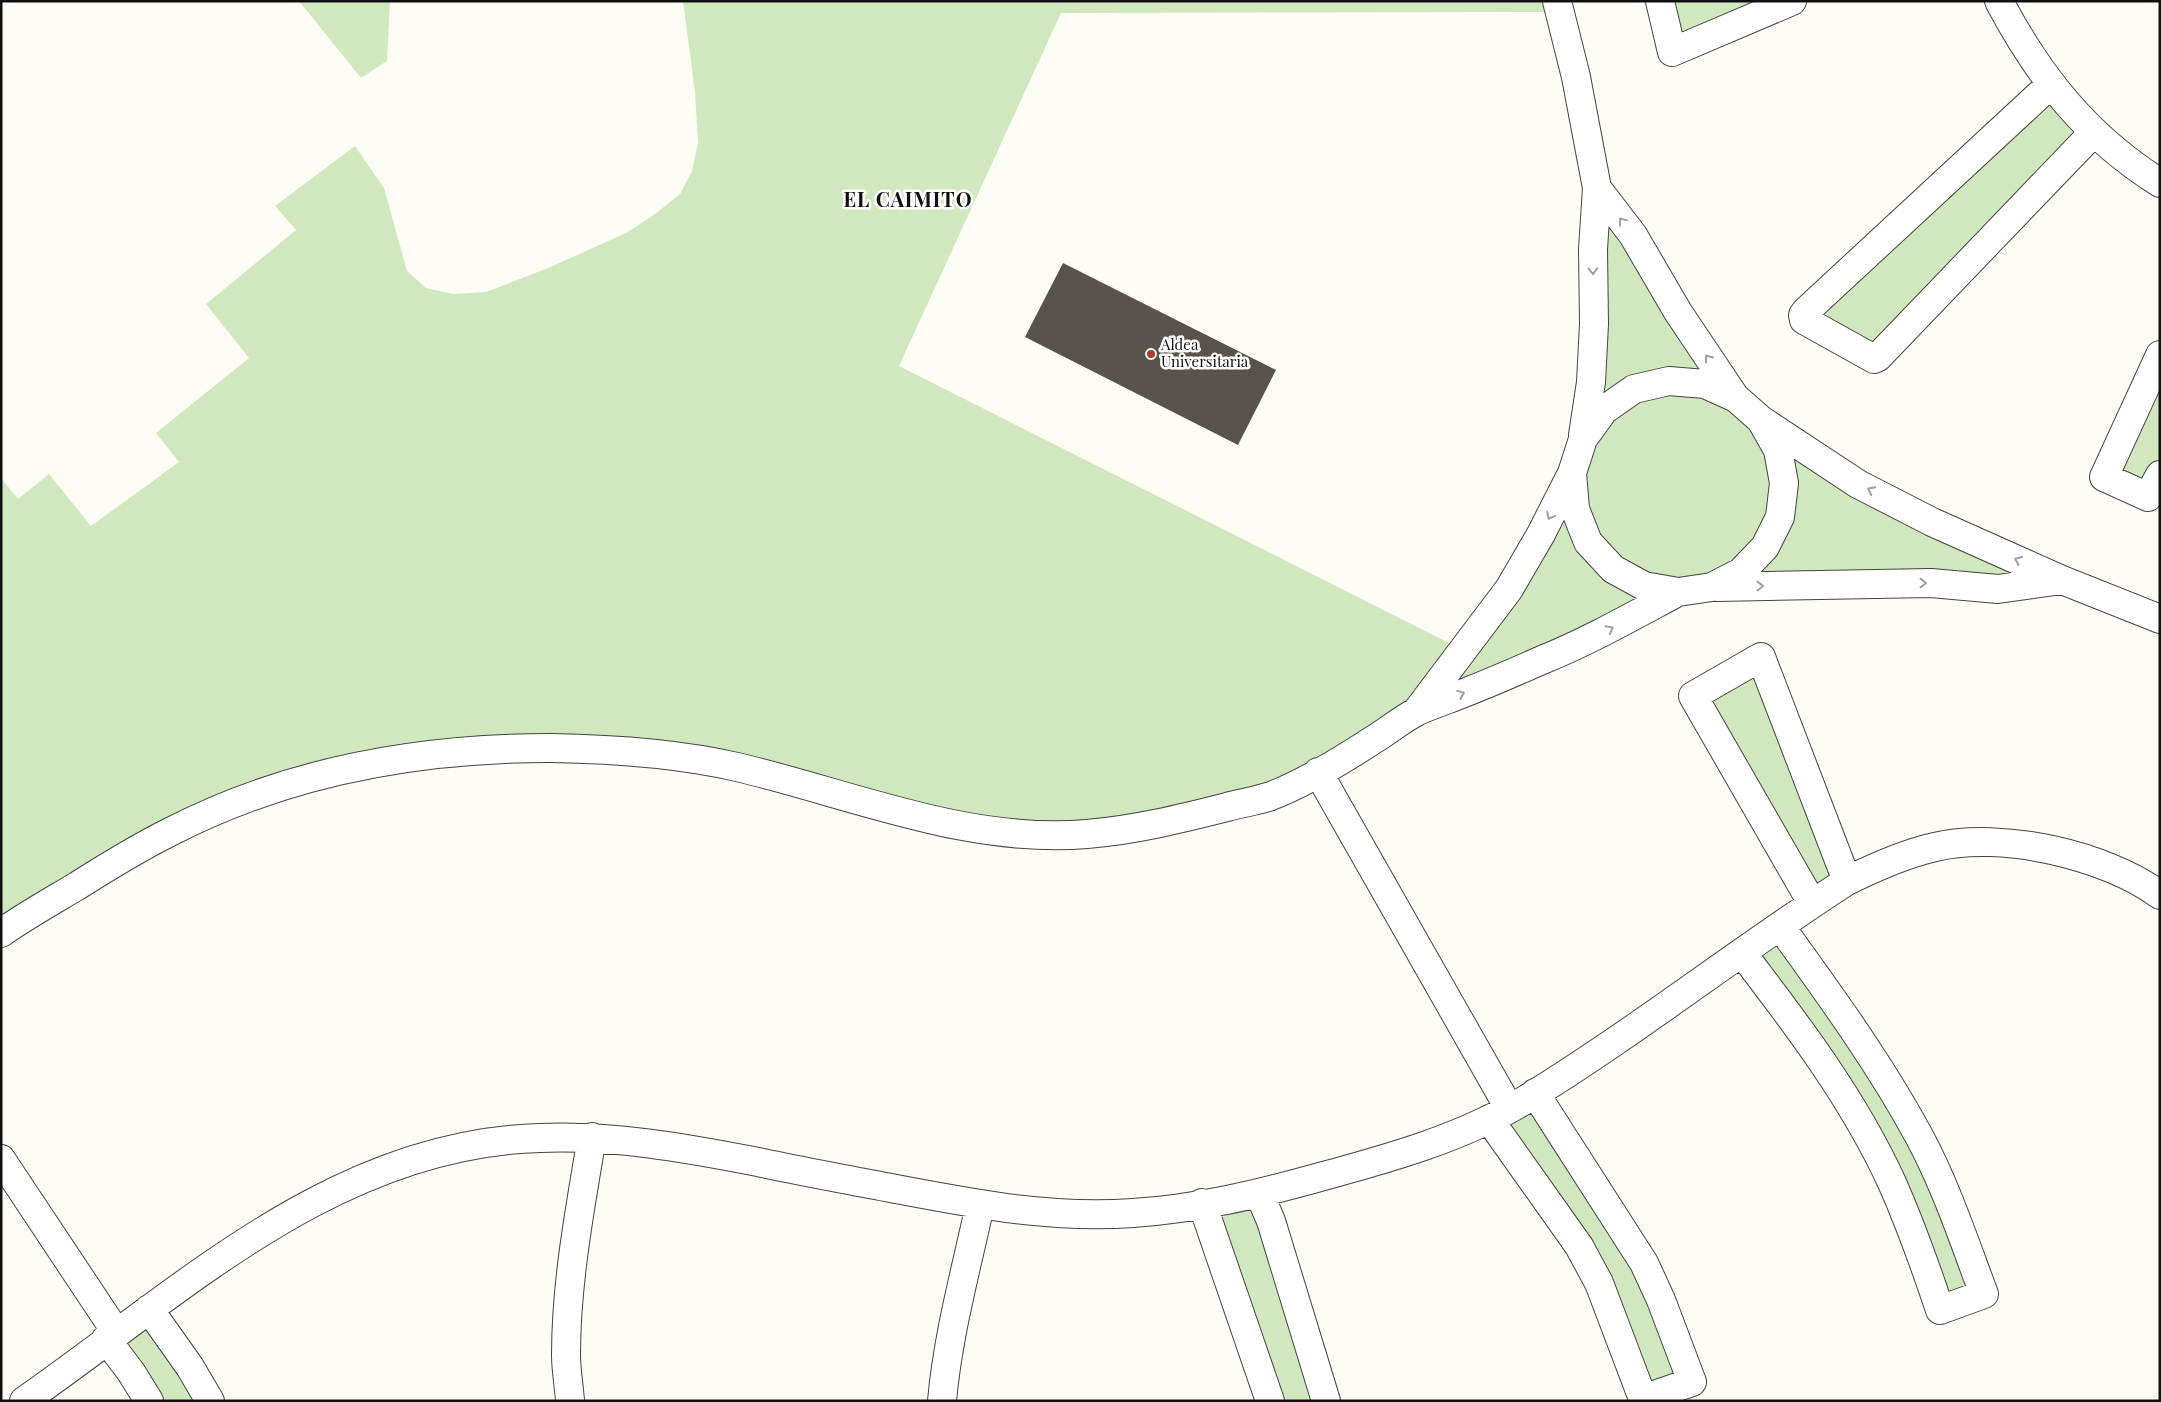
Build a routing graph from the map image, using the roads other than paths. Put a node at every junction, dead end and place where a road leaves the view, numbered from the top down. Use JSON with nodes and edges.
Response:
{"nodes":[{"id":1,"x":1558,"y":1,"type":"edge"},
{"id":2,"x":1660,"y":1,"type":"edge"},
{"id":3,"x":1792,"y":1,"type":"edge"},
{"id":4,"x":1999,"y":1,"type":"edge"},
{"id":5,"x":2051,"y":84,"type":"junction"},
{"id":6,"x":2094,"y":132,"type":"junction"},
{"id":7,"x":2160,"y":183,"type":"edge"},
{"id":8,"x":1598,"y":188,"type":"junction"},
{"id":9,"x":2160,"y":355,"type":"edge"},
{"id":10,"x":1736,"y":398,"type":"junction"},
{"id":11,"x":1762,"y":420,"type":"junction"},
{"id":12,"x":1583,"y":438,"type":"junction"},
{"id":13,"x":1572,"y":473,"type":"junction"},
{"id":14,"x":2160,"y":476,"type":"edge"},
{"id":15,"x":2062,"y":580,"type":"junction"},
{"id":16,"x":1712,"y":587,"type":"junction"},
{"id":17,"x":1678,"y":592,"type":"junction"},
{"id":18,"x":2160,"y":619,"type":"edge"},
{"id":19,"x":1416,"y":712,"type":"junction"},
{"id":20,"x":1318,"y":772,"type":"junction"},
{"id":21,"x":1847,"y":881,"type":"junction"},
{"id":22,"x":2160,"y":895,"type":"edge"},
{"id":23,"x":1812,"y":903,"type":"junction"},
{"id":24,"x":1780,"y":926,"type":"junction"},
{"id":25,"x":1,"y":933,"type":"edge"},
{"id":26,"x":1742,"y":953,"type":"junction"},
{"id":27,"x":1535,"y":1093,"type":"junction"},
{"id":28,"x":1499,"y":1113,"type":"junction"},
{"id":29,"x":592,"y":1137,"type":"junction"},
{"id":30,"x":1,"y":1158,"type":"edge"},
{"id":31,"x":1259,"y":1192,"type":"junction"},
{"id":32,"x":1202,"y":1203,"type":"junction"},
{"id":33,"x":980,"y":1205,"type":"junction"},
{"id":34,"x":149,"y":1309,"type":"junction"},
{"id":35,"x":111,"y":1336,"type":"junction"},
{"id":36,"x":24,"y":1401,"type":"edge"},
{"id":37,"x":149,"y":1401,"type":"edge"},
{"id":38,"x":210,"y":1401,"type":"edge"},
{"id":39,"x":570,"y":1401,"type":"edge"},
{"id":40,"x":942,"y":1401,"type":"edge"},
{"id":41,"x":1270,"y":1401,"type":"edge"},
{"id":42,"x":1326,"y":1401,"type":"edge"}],
"edges":[{"from":1,"to":8,"type":"street"},
{"from":2,"to":3,"type":"street"},
{"from":4,"to":5,"type":"street"},
{"from":5,"to":6,"type":"street"},
{"from":5,"to":6,"type":"street"},
{"from":6,"to":7,"type":"street"},
{"from":10,"to":8,"type":"street","one_way":true},
{"from":8,"to":12,"type":"street","one_way":true},
{"from":9,"to":14,"type":"street"},
{"from":10,"to":11,"type":"street"},
{"from":10,"to":12,"type":"street"},
{"from":15,"to":11,"type":"street","one_way":true},
{"from":11,"to":16,"type":"street"},
{"from":12,"to":13,"type":"street"},
{"from":13,"to":17,"type":"street"},
{"from":13,"to":19,"type":"street","one_way":true},
{"from":16,"to":15,"type":"street","one_way":true},
{"from":15,"to":18,"type":"street"},
{"from":16,"to":17,"type":"street"},
{"from":19,"to":17,"type":"street","one_way":true},
{"from":19,"to":20,"type":"street"},
{"from":20,"to":25,"type":"street"},
{"from":20,"to":28,"type":"street"},
{"from":21,"to":22,"type":"street"},
{"from":21,"to":23,"type":"street"},
{"from":21,"to":23,"type":"street"},
{"from":23,"to":24,"type":"street"},
{"from":24,"to":26,"type":"street"},
{"from":24,"to":26,"type":"street"},
{"from":26,"to":27,"type":"street"},
{"from":27,"to":28,"type":"street"},
{"from":27,"to":28,"type":"street"},
{"from":28,"to":31,"type":"street"},
{"from":29,"to":33,"type":"street"},
{"from":29,"to":34,"type":"street"},
{"from":29,"to":39,"type":"street"},
{"from":30,"to":35,"type":"street"},
{"from":31,"to":32,"type":"street"},
{"from":31,"to":42,"type":"street"},
{"from":32,"to":33,"type":"street"},
{"from":32,"to":41,"type":"street"},
{"from":33,"to":40,"type":"street"},
{"from":34,"to":35,"type":"street"},
{"from":34,"to":38,"type":"street"},
{"from":35,"to":36,"type":"street"},
{"from":35,"to":37,"type":"street"}]}
